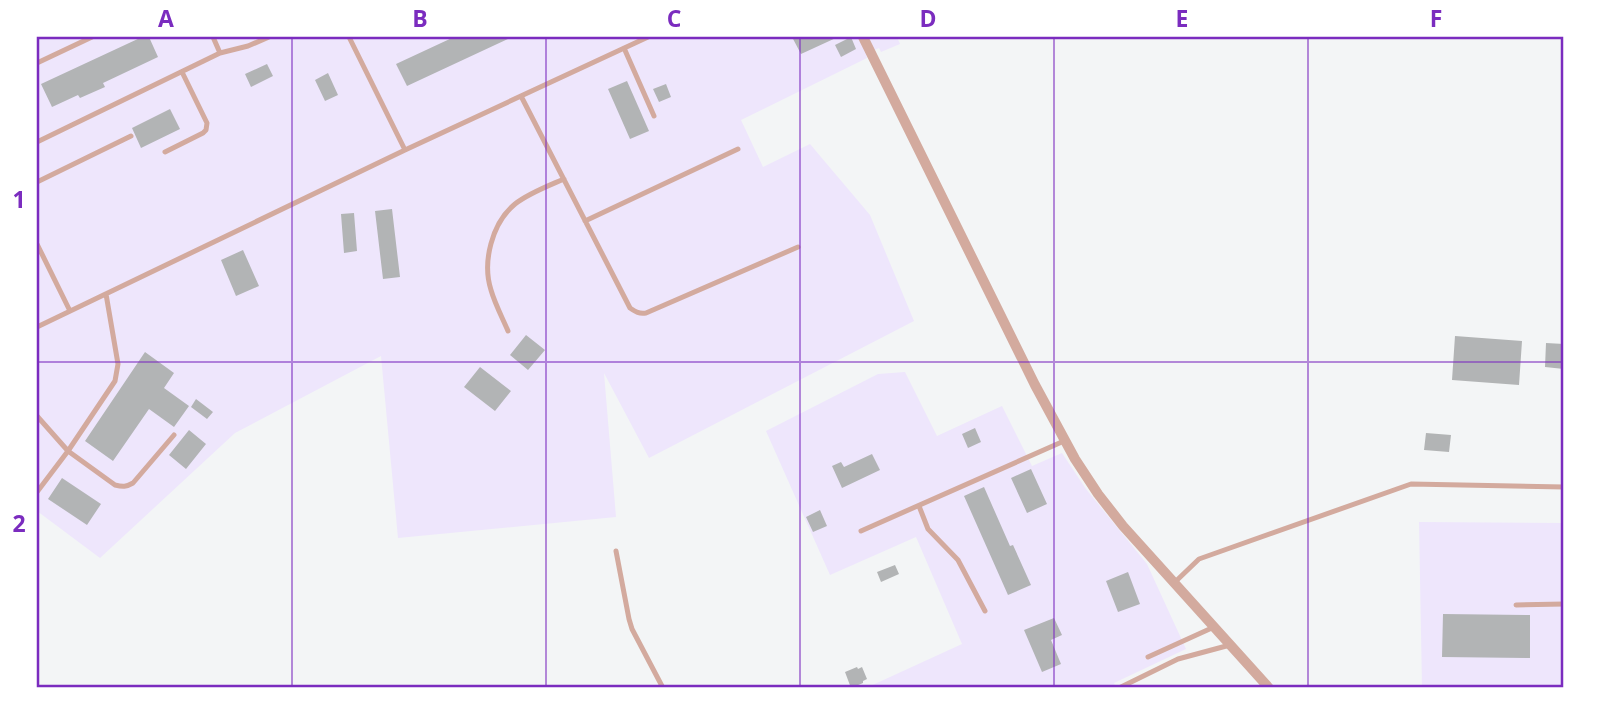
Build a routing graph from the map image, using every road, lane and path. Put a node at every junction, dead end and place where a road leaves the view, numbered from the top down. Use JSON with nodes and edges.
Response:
{"nodes":[{"id":1,"x":92,"y":37,"type":"edge"},
{"id":2,"x":212,"y":37,"type":"edge"},
{"id":3,"x":269,"y":37,"type":"edge"},
{"id":4,"x":349,"y":37,"type":"edge"},
{"id":5,"x":648,"y":37,"type":"edge"},
{"id":6,"x":863,"y":37,"type":"edge"},
{"id":7,"x":624,"y":48,"type":"junction"},
{"id":8,"x":220,"y":53,"type":"junction"},
{"id":9,"x":37,"y":63,"type":"edge"},
{"id":10,"x":182,"y":72,"type":"junction"},
{"id":11,"x":522,"y":96,"type":"junction"},
{"id":12,"x":654,"y":116,"type":"dead end"},
{"id":13,"x":131,"y":136,"type":"dead end"},
{"id":14,"x":37,"y":142,"type":"edge"},
{"id":15,"x":738,"y":149,"type":"dead end"},
{"id":16,"x":405,"y":150,"type":"junction"},
{"id":17,"x":165,"y":152,"type":"dead end"},
{"id":18,"x":564,"y":179,"type":"junction"},
{"id":19,"x":37,"y":182,"type":"edge"},
{"id":20,"x":585,"y":220,"type":"junction"},
{"id":21,"x":37,"y":244,"type":"edge"},
{"id":22,"x":798,"y":247,"type":"dead end"},
{"id":23,"x":106,"y":295,"type":"junction"},
{"id":24,"x":71,"y":312,"type":"junction"},
{"id":25,"x":37,"y":327,"type":"edge"},
{"id":26,"x":508,"y":331,"type":"dead end"},
{"id":27,"x":37,"y":416,"type":"edge"},
{"id":28,"x":174,"y":435,"type":"dead end"},
{"id":29,"x":1064,"y":441,"type":"junction"},
{"id":30,"x":68,"y":451,"type":"junction"},
{"id":31,"x":1564,"y":487,"type":"edge"},
{"id":32,"x":37,"y":492,"type":"edge"},
{"id":33,"x":919,"y":506,"type":"junction"},
{"id":34,"x":861,"y":531,"type":"dead end"},
{"id":35,"x":616,"y":551,"type":"dead end"},
{"id":36,"x":1174,"y":583,"type":"junction"},
{"id":37,"x":1564,"y":604,"type":"edge"},
{"id":38,"x":1516,"y":606,"type":"dead end"},
{"id":39,"x":985,"y":611,"type":"dead end"},
{"id":40,"x":1214,"y":626,"type":"junction"},
{"id":41,"x":1230,"y":645,"type":"junction"},
{"id":42,"x":1147,"y":657,"type":"dead end"},
{"id":43,"x":663,"y":688,"type":"edge"},
{"id":44,"x":1119,"y":688,"type":"edge"},
{"id":45,"x":1269,"y":688,"type":"edge"}],
"edges":[{"from":1,"to":9,"type":"lane"},
{"from":2,"to":8,"type":"lane"},
{"from":3,"to":8,"type":"lane"},
{"from":4,"to":16,"type":"lane"},
{"from":5,"to":7,"type":"lane"},
{"from":6,"to":29,"type":"street"},
{"from":7,"to":11,"type":"lane"},
{"from":7,"to":12,"type":"lane"},
{"from":8,"to":10,"type":"lane"},
{"from":10,"to":14,"type":"lane"},
{"from":10,"to":17,"type":"lane"},
{"from":11,"to":16,"type":"lane"},
{"from":11,"to":18,"type":"lane"},
{"from":13,"to":19,"type":"lane"},
{"from":15,"to":20,"type":"lane"},
{"from":16,"to":23,"type":"lane"},
{"from":18,"to":20,"type":"lane"},
{"from":18,"to":26,"type":"lane"},
{"from":20,"to":22,"type":"lane"},
{"from":21,"to":24,"type":"lane"},
{"from":23,"to":24,"type":"lane"},
{"from":23,"to":30,"type":"lane"},
{"from":24,"to":25,"type":"lane"},
{"from":27,"to":30,"type":"lane"},
{"from":28,"to":30,"type":"lane"},
{"from":29,"to":33,"type":"lane"},
{"from":29,"to":36,"type":"street"},
{"from":30,"to":32,"type":"lane"},
{"from":31,"to":36,"type":"lane"},
{"from":33,"to":34,"type":"lane"},
{"from":33,"to":39,"type":"lane"},
{"from":35,"to":43,"type":"lane"},
{"from":36,"to":40,"type":"street"},
{"from":37,"to":38,"type":"lane"},
{"from":40,"to":41,"type":"street"},
{"from":40,"to":42,"type":"lane"},
{"from":41,"to":44,"type":"lane"},
{"from":41,"to":45,"type":"street"}]}
